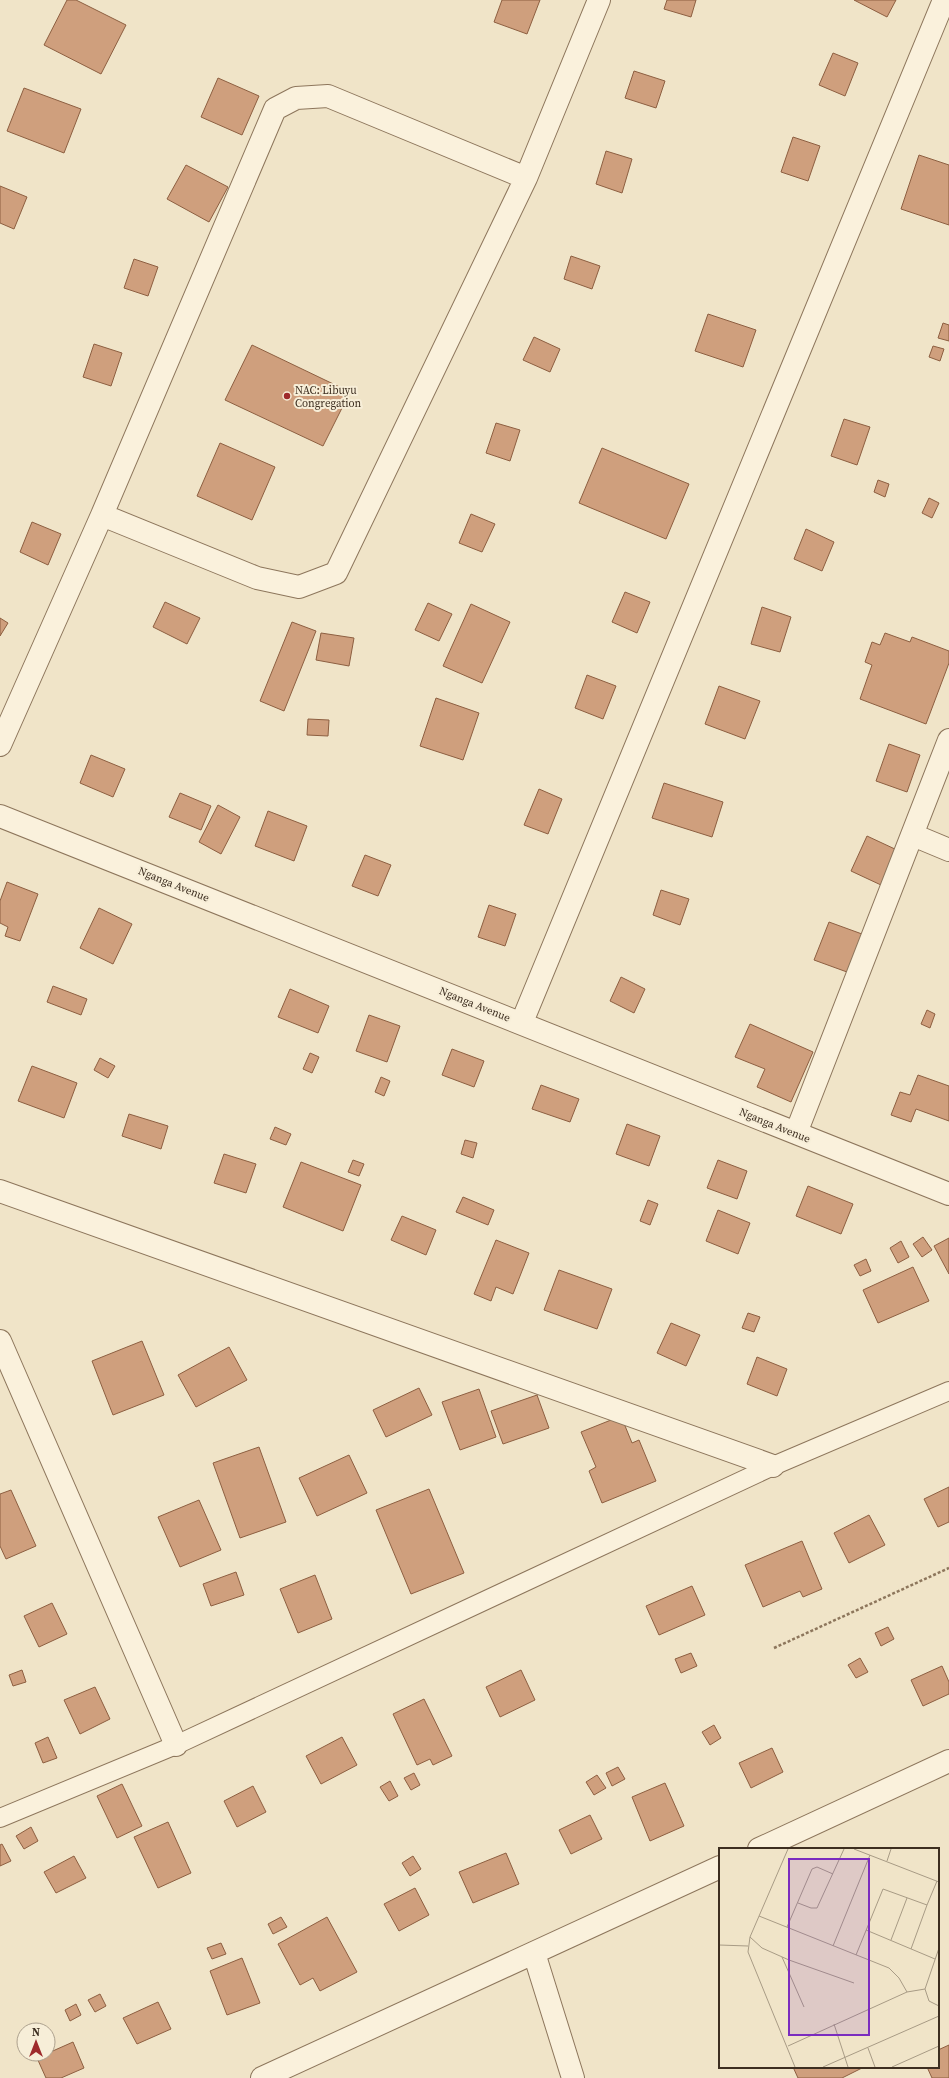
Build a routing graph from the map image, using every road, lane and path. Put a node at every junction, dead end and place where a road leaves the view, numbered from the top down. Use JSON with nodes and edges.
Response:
{"nodes":[{"id":1,"x":599,"y":0,"type":"edge"},
{"id":2,"x":944,"y":0,"type":"edge"},
{"id":3,"x":526,"y":178,"type":"junction"},
{"id":4,"x":102,"y":515,"type":"junction"},
{"id":5,"x":949,"y":740,"type":"edge"},
{"id":6,"x":0,"y":745,"type":"edge"},
{"id":7,"x":0,"y":816,"type":"edge"},
{"id":8,"x":913,"y":835,"type":"junction"},
{"id":9,"x":949,"y":850,"type":"edge"},
{"id":10,"x":522,"y":1022,"type":"junction"},
{"id":11,"x":796,"y":1133,"type":"junction"},
{"id":12,"x":0,"y":1191,"type":"edge"},
{"id":13,"x":949,"y":1194,"type":"edge"},
{"id":14,"x":0,"y":1341,"type":"edge"},
{"id":15,"x":949,"y":1390,"type":"edge"},
{"id":16,"x":773,"y":1466,"type":"junction"},
{"id":17,"x":949,"y":1568,"type":"edge"},
{"id":18,"x":774,"y":1648,"type":"dead end"},
{"id":19,"x":176,"y":1745,"type":"junction"},
{"id":20,"x":949,"y":1761,"type":"edge"},
{"id":21,"x":0,"y":1818,"type":"edge"},
{"id":22,"x":761,"y":1848,"type":"edge"},
{"id":23,"x":719,"y":1867,"type":"edge"},
{"id":24,"x":534,"y":1953,"type":"junction"},
{"id":25,"x":262,"y":2078,"type":"edge"},
{"id":26,"x":573,"y":2078,"type":"edge"}],
"edges":[{"from":1,"to":3,"type":"street"},
{"from":2,"to":10,"type":"street"},
{"from":3,"to":4,"type":"street"},
{"from":3,"to":4,"type":"street"},
{"from":4,"to":6,"type":"street"},
{"from":5,"to":8,"type":"street"},
{"from":7,"to":10,"type":"street","name":"Nganga Avenue"},
{"from":8,"to":9,"type":"street"},
{"from":8,"to":11,"type":"street"},
{"from":10,"to":11,"type":"street","name":"Nganga Avenue"},
{"from":11,"to":13,"type":"street","name":"Nganga Avenue"},
{"from":12,"to":16,"type":"street"},
{"from":14,"to":19,"type":"street"},
{"from":15,"to":16,"type":"lane"},
{"from":16,"to":19,"type":"lane"},
{"from":17,"to":18,"type":"path"},
{"from":19,"to":21,"type":"lane"},
{"from":20,"to":22,"type":"street"},
{"from":23,"to":24,"type":"street"},
{"from":24,"to":25,"type":"street"},
{"from":24,"to":26,"type":"street"}]}
